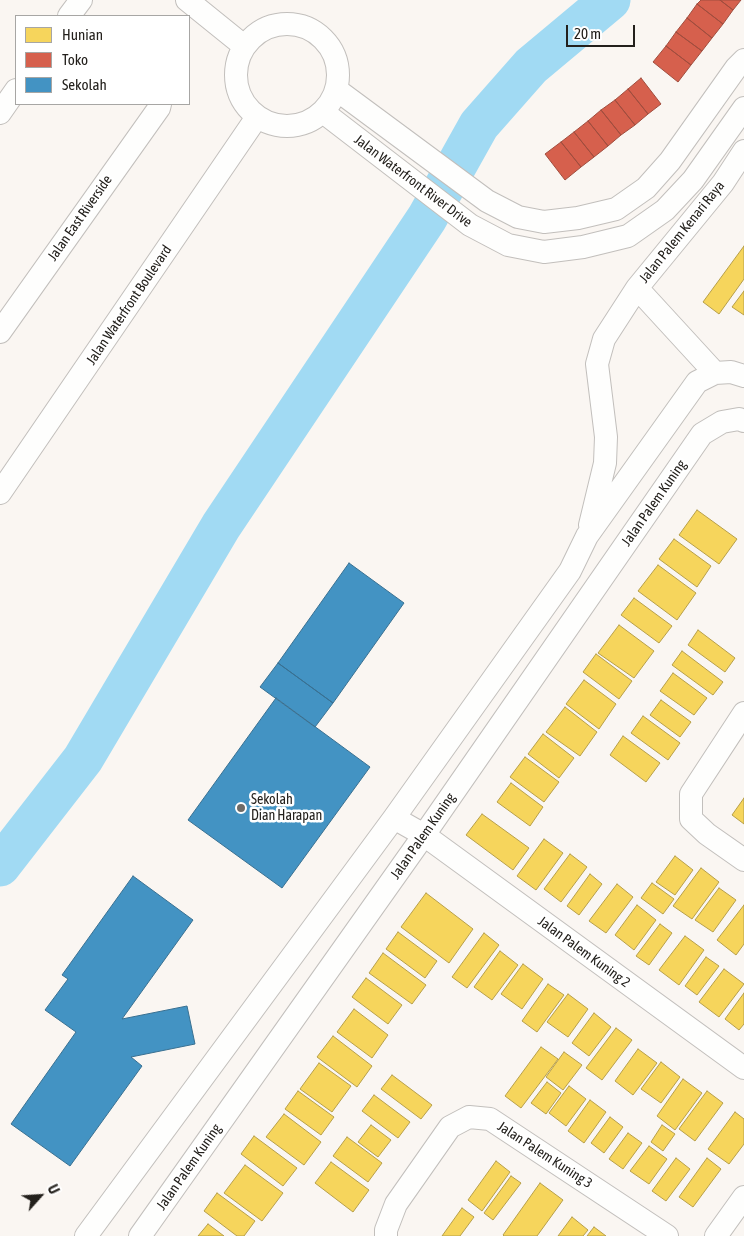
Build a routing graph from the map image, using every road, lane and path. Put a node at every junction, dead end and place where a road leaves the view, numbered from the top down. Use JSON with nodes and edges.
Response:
{"nodes":[{"id":1,"x":81,"y":0,"type":"edge"},
{"id":2,"x":187,"y":0,"type":"edge"},
{"id":3,"x":71,"y":15,"type":"edge"},
{"id":4,"x":244,"y":46,"type":"junction"},
{"id":5,"x":744,"y":60,"type":"edge"},
{"id":6,"x":337,"y":90,"type":"junction"},
{"id":7,"x":15,"y":91,"type":"edge"},
{"id":8,"x":160,"y":105,"type":"edge"},
{"id":9,"x":744,"y":108,"type":"edge"},
{"id":10,"x":323,"y":112,"type":"junction"},
{"id":11,"x":0,"y":113,"type":"edge"},
{"id":12,"x":257,"y":117,"type":"junction"},
{"id":13,"x":744,"y":151,"type":"edge"},
{"id":14,"x":637,"y":288,"type":"junction"},
{"id":15,"x":0,"y":332,"type":"edge"},
{"id":16,"x":730,"y":374,"type":"edge"},
{"id":17,"x":744,"y":421,"type":"edge"},
{"id":18,"x":0,"y":493,"type":"edge"},
{"id":19,"x":587,"y":536,"type":"junction"},
{"id":20,"x":744,"y":713,"type":"edge"},
{"id":21,"x":394,"y":818,"type":"junction"},
{"id":22,"x":424,"y":835,"type":"junction"},
{"id":23,"x":744,"y":860,"type":"edge"},
{"id":24,"x":744,"y":1068,"type":"edge"},
{"id":25,"x":744,"y":1197,"type":"edge"},
{"id":26,"x":86,"y":1236,"type":"edge"},
{"id":27,"x":140,"y":1236,"type":"edge"},
{"id":28,"x":386,"y":1236,"type":"edge"},
{"id":29,"x":667,"y":1236,"type":"edge"},
{"id":30,"x":716,"y":1236,"type":"edge"}],
"edges":[{"from":1,"to":3,"type":"street"},
{"from":2,"to":4,"type":"street"},
{"from":4,"to":6,"type":"street"},
{"from":4,"to":12,"type":"street"},
{"from":5,"to":6,"type":"street","name":"Jalan Waterfront River Drive"},
{"from":6,"to":10,"type":"street"},
{"from":7,"to":11,"type":"street"},
{"from":8,"to":15,"type":"street","name":"Jalan East Riverside"},
{"from":9,"to":10,"type":"street","name":"Jalan Waterfront River Drive"},
{"from":10,"to":12,"type":"street"},
{"from":12,"to":18,"type":"street","name":"Jalan Waterfront Boulevard"},
{"from":13,"to":14,"type":"street","name":"Jalan Palem Kenari Raya"},
{"from":14,"to":16,"type":"street"},
{"from":14,"to":19,"type":"street"},
{"from":16,"to":19,"type":"street"},
{"from":17,"to":22,"type":"street","name":"Jalan Palem Kuning"},
{"from":19,"to":21,"type":"street"},
{"from":20,"to":23,"type":"street"},
{"from":21,"to":22,"type":"street","name":"Jalan Palem Kuning 2"},
{"from":21,"to":26,"type":"street"},
{"from":22,"to":24,"type":"street","name":"Jalan Palem Kuning 2"},
{"from":22,"to":27,"type":"street","name":"Jalan Palem Kuning"},
{"from":25,"to":30,"type":"street"},
{"from":28,"to":29,"type":"street","name":"Jalan Palem Kuning 3"}]}
